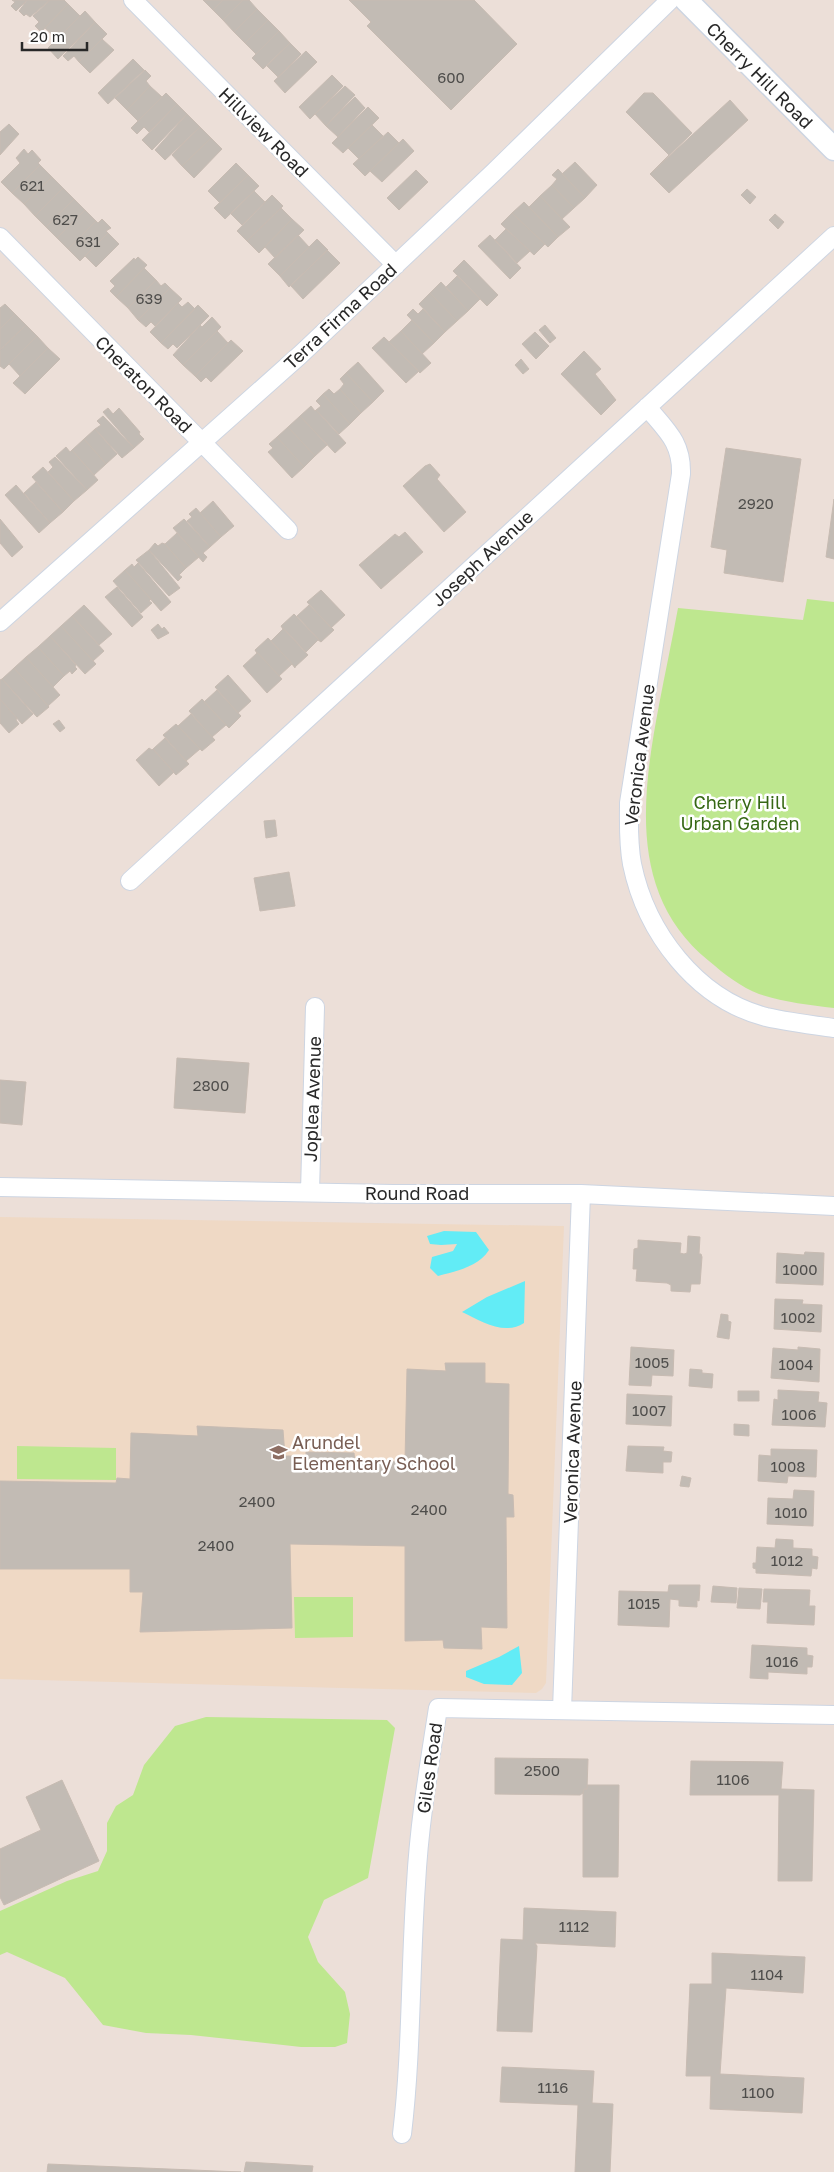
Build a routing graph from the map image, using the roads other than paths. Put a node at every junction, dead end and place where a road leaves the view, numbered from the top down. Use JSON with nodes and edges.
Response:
{"nodes":[{"id":1,"x":133,"y":0,"type":"edge"},
{"id":2,"x":670,"y":0,"type":"edge"},
{"id":3,"x":686,"y":0,"type":"edge"},
{"id":4,"x":834,"y":149,"type":"edge"},
{"id":5,"x":834,"y":236,"type":"edge"},
{"id":6,"x":0,"y":237,"type":"edge"},
{"id":7,"x":396,"y":264,"type":"junction"},
{"id":8,"x":647,"y":407,"type":"junction"},
{"id":9,"x":201,"y":442,"type":"junction"},
{"id":10,"x":288,"y":530,"type":"dead end"},
{"id":11,"x":0,"y":622,"type":"edge"},
{"id":12,"x":130,"y":881,"type":"dead end"},
{"id":13,"x":315,"y":1006,"type":"dead end"},
{"id":14,"x":834,"y":1028,"type":"edge"},
{"id":15,"x":0,"y":1187,"type":"edge"},
{"id":16,"x":310,"y":1192,"type":"junction"},
{"id":17,"x":581,"y":1194,"type":"junction"},
{"id":18,"x":834,"y":1206,"type":"edge"},
{"id":19,"x":562,"y":1710,"type":"junction"},
{"id":20,"x":834,"y":1714,"type":"edge"},
{"id":21,"x":402,"y":2134,"type":"dead end"}],
"edges":[{"from":1,"to":7,"type":"street","name":"Hillview Road"},
{"from":2,"to":7,"type":"street","name":"Terra Firma Road"},
{"from":3,"to":4,"type":"street","name":"Cherry Hill Road"},
{"from":5,"to":8,"type":"street","name":"Joseph Avenue"},
{"from":6,"to":9,"type":"street","name":"Cheraton Road"},
{"from":7,"to":9,"type":"street","name":"Terra Firma Road"},
{"from":8,"to":12,"type":"street","name":"Joseph Avenue"},
{"from":8,"to":14,"type":"street","name":"Veronica Avenue"},
{"from":9,"to":10,"type":"street","name":"Cheraton Road"},
{"from":9,"to":11,"type":"street","name":"Terra Firma Road"},
{"from":13,"to":16,"type":"street","name":"Joplea Avenue"},
{"from":15,"to":16,"type":"street","name":"Round Road"},
{"from":16,"to":17,"type":"street","name":"Round Road"},
{"from":17,"to":18,"type":"street","name":"Round Road"},
{"from":17,"to":19,"type":"street","name":"Veronica Avenue"},
{"from":19,"to":20,"type":"street","name":"Giles Road"},
{"from":19,"to":21,"type":"street","name":"Giles Road"}]}
